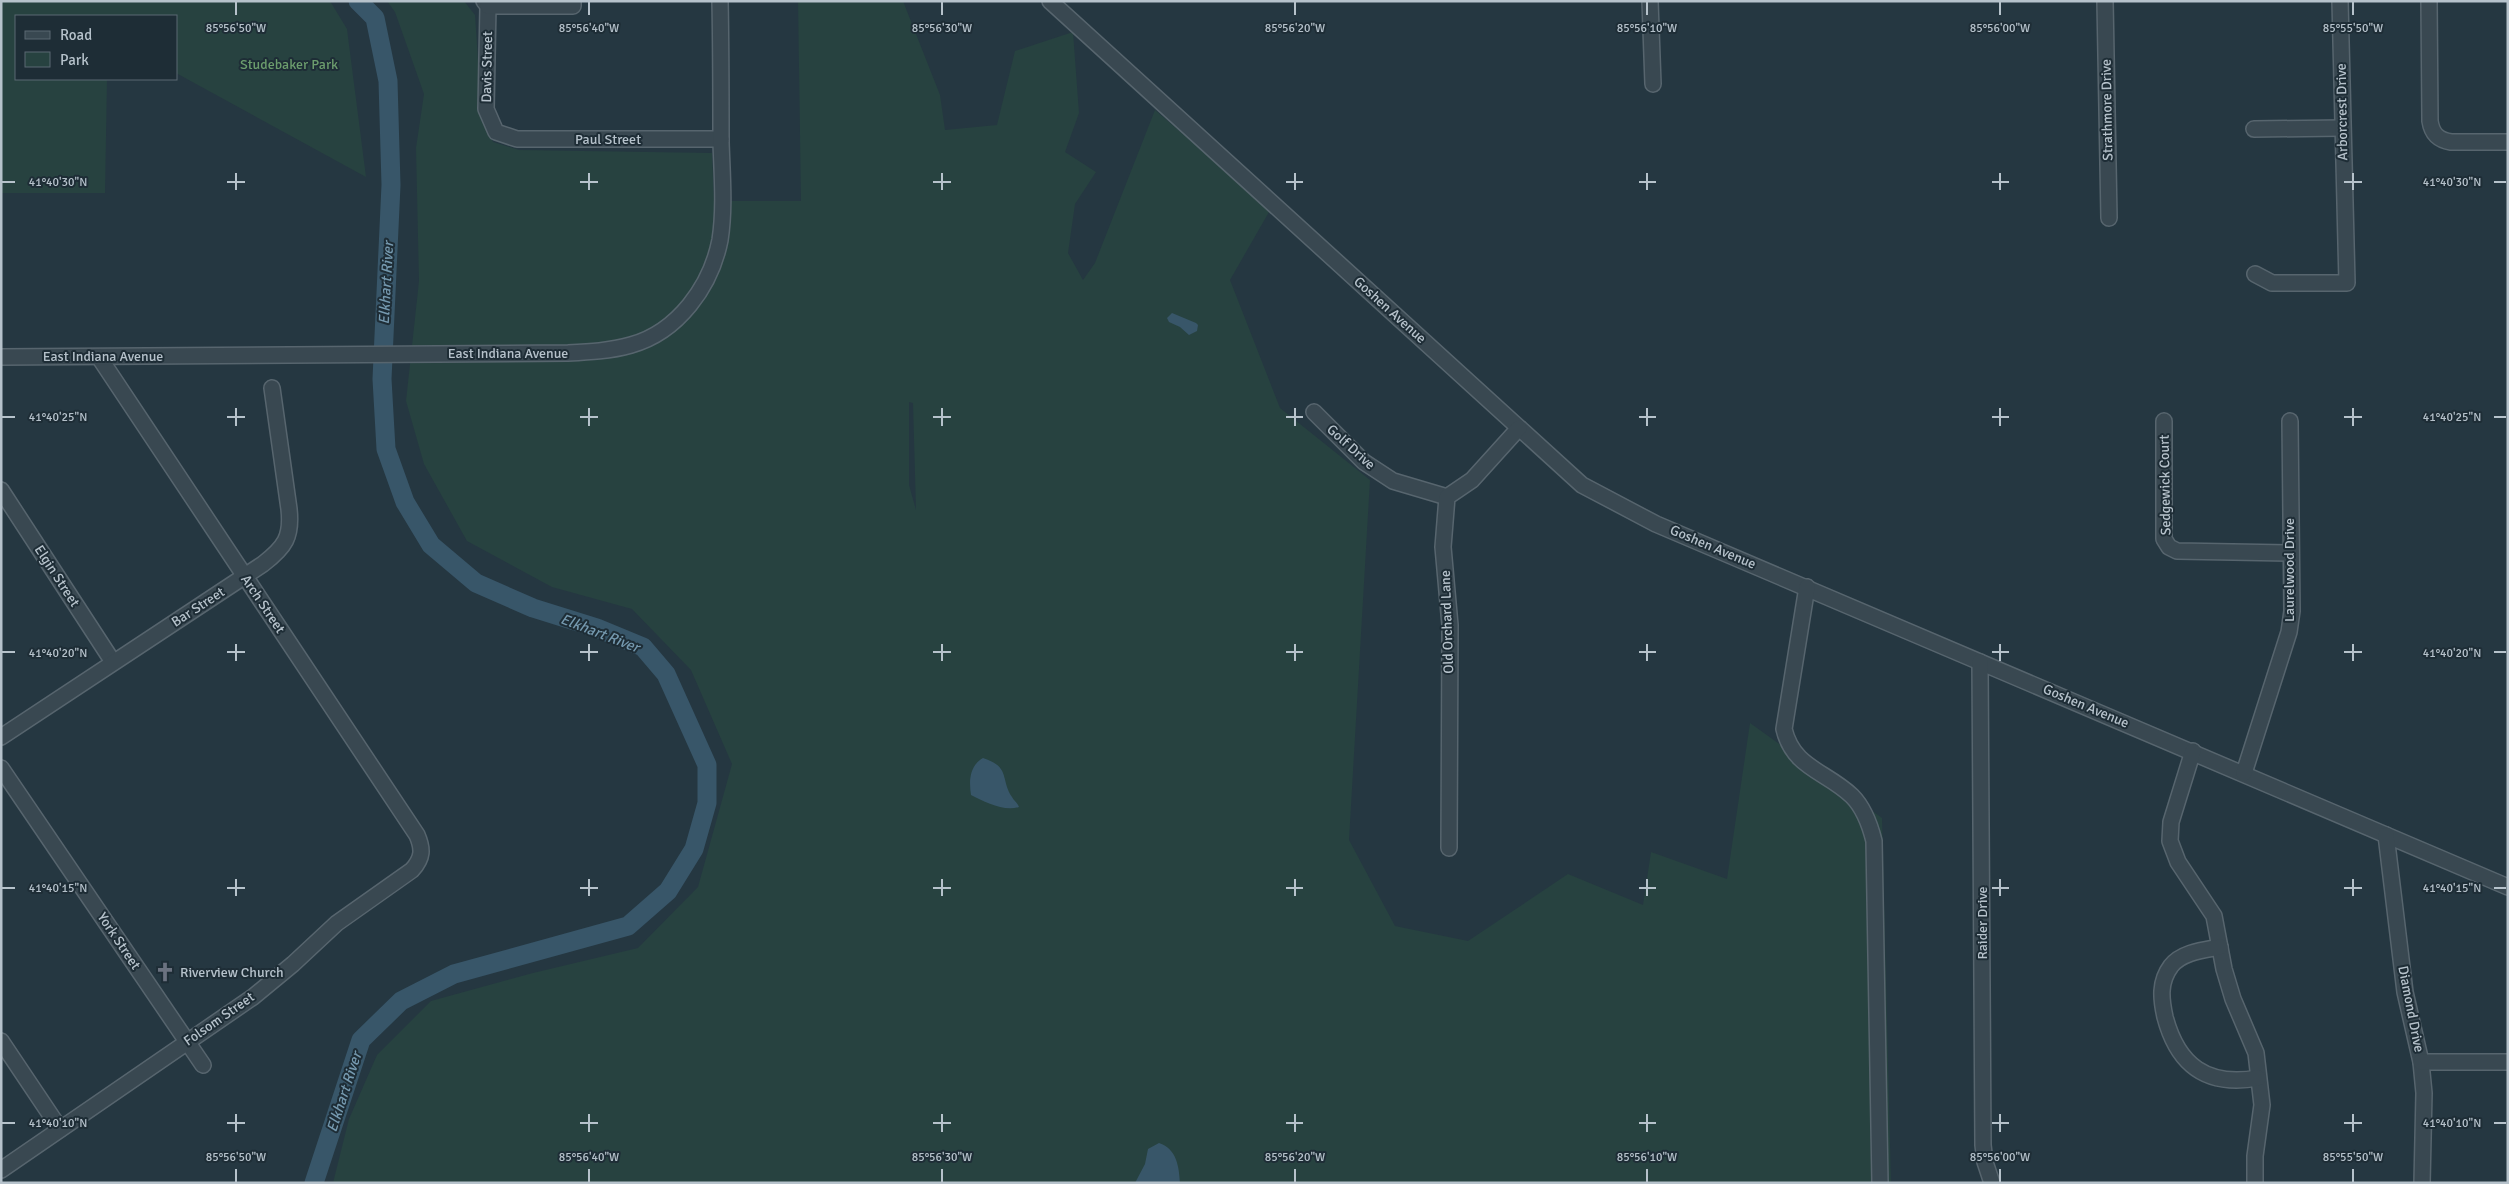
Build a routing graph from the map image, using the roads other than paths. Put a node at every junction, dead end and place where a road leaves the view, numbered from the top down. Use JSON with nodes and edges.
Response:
{"nodes":[{"id":1,"x":573,"y":1,"type":"edge"},
{"id":2,"x":720,"y":1,"type":"edge"},
{"id":3,"x":1050,"y":1,"type":"edge"},
{"id":4,"x":1650,"y":1,"type":"edge"},
{"id":5,"x":2106,"y":1,"type":"edge"},
{"id":6,"x":2340,"y":1,"type":"edge"},
{"id":7,"x":2428,"y":1,"type":"edge"},
{"id":8,"x":486,"y":4,"type":"edge"},
{"id":9,"x":1653,"y":84,"type":"dead end"},
{"id":10,"x":2342,"y":128,"type":"junction"},
{"id":11,"x":2254,"y":129,"type":"dead end"},
{"id":12,"x":496,"y":132,"type":"joint"},
{"id":13,"x":721,"y":139,"type":"junction"},
{"id":14,"x":2508,"y":142,"type":"edge"},
{"id":15,"x":2109,"y":218,"type":"dead end"},
{"id":16,"x":2255,"y":274,"type":"dead end"},
{"id":17,"x":99,"y":356,"type":"junction"},
{"id":18,"x":1,"y":357,"type":"edge"},
{"id":19,"x":272,"y":388,"type":"dead end"},
{"id":20,"x":1314,"y":412,"type":"dead end"},
{"id":21,"x":2164,"y":421,"type":"dead end"},
{"id":22,"x":2290,"y":421,"type":"dead end"},
{"id":23,"x":1519,"y":428,"type":"junction"},
{"id":24,"x":1,"y":490,"type":"edge"},
{"id":25,"x":1447,"y":497,"type":"junction"},
{"id":26,"x":2290,"y":553,"type":"junction"},
{"id":27,"x":245,"y":576,"type":"junction"},
{"id":28,"x":1807,"y":587,"type":"junction"},
{"id":29,"x":113,"y":662,"type":"junction"},
{"id":30,"x":1980,"y":662,"type":"junction"},
{"id":31,"x":1,"y":737,"type":"edge"},
{"id":32,"x":2193,"y":751,"type":"junction"},
{"id":33,"x":1,"y":768,"type":"edge"},
{"id":34,"x":2244,"y":773,"type":"junction"},
{"id":35,"x":2386,"y":835,"type":"junction"},
{"id":36,"x":1449,"y":848,"type":"dead end"},
{"id":37,"x":422,"y":853,"type":"joint"},
{"id":38,"x":2508,"y":887,"type":"edge"},
{"id":39,"x":2220,"y":947,"type":"junction"},
{"id":40,"x":1,"y":1041,"type":"edge"},
{"id":41,"x":187,"y":1041,"type":"junction"},
{"id":42,"x":2421,"y":1062,"type":"junction"},
{"id":43,"x":2508,"y":1062,"type":"edge"},
{"id":44,"x":203,"y":1065,"type":"dead end"},
{"id":45,"x":2258,"y":1078,"type":"junction"},
{"id":46,"x":60,"y":1129,"type":"junction"},
{"id":47,"x":1,"y":1170,"type":"edge"},
{"id":48,"x":1880,"y":1183,"type":"edge"},
{"id":49,"x":1992,"y":1183,"type":"edge"},
{"id":50,"x":2255,"y":1183,"type":"edge"},
{"id":51,"x":2422,"y":1183,"type":"edge"}],
"edges":[{"from":1,"to":8,"type":"street"},
{"from":2,"to":13,"type":"street","name":"East Indiana Avenue"},
{"from":3,"to":23,"type":"street","name":"Goshen Avenue"},
{"from":4,"to":9,"type":"street"},
{"from":5,"to":15,"type":"street","name":"Strathmore Drive"},
{"from":6,"to":10,"type":"street","name":"Arborcrest Drive"},
{"from":7,"to":14,"type":"street"},
{"from":8,"to":12,"type":"street","name":"Davis Street"},
{"from":10,"to":11,"type":"street"},
{"from":10,"to":16,"type":"street","name":"Arborcrest Drive"},
{"from":12,"to":13,"type":"street","name":"Paul Street"},
{"from":13,"to":17,"type":"street","name":"East Indiana Avenue"},
{"from":17,"to":18,"type":"street","name":"East Indiana Avenue"},
{"from":17,"to":27,"type":"street","name":"Arch Street"},
{"from":19,"to":27,"type":"street","name":"Bar Street"},
{"from":20,"to":25,"type":"street","name":"Golf Drive"},
{"from":21,"to":26,"type":"street","name":"Sedgewick Court"},
{"from":22,"to":26,"type":"street","name":"Laurelwood Drive"},
{"from":23,"to":25,"type":"street"},
{"from":23,"to":28,"type":"street","name":"Goshen Avenue"},
{"from":24,"to":29,"type":"street","name":"Elgin Street"},
{"from":25,"to":36,"type":"street","name":"Old Orchard Lane"},
{"from":26,"to":34,"type":"street","name":"Laurelwood Drive"},
{"from":27,"to":29,"type":"street","name":"Bar Street"},
{"from":27,"to":37,"type":"street","name":"Arch Street"},
{"from":28,"to":30,"type":"street","name":"Goshen Avenue"},
{"from":28,"to":48,"type":"street"},
{"from":29,"to":31,"type":"street","name":"Bar Street"},
{"from":30,"to":32,"type":"street","name":"Goshen Avenue"},
{"from":30,"to":49,"type":"street","name":"Raider Drive"},
{"from":32,"to":34,"type":"street","name":"Goshen Avenue"},
{"from":32,"to":39,"type":"street"},
{"from":33,"to":41,"type":"street","name":"York Street"},
{"from":34,"to":35,"type":"street","name":"Goshen Avenue"},
{"from":35,"to":38,"type":"street","name":"Goshen Avenue"},
{"from":35,"to":42,"type":"street","name":"Diamond Drive"},
{"from":37,"to":41,"type":"street","name":"Folsom Street"},
{"from":39,"to":45,"type":"street"},
{"from":39,"to":45,"type":"street"},
{"from":40,"to":46,"type":"street"},
{"from":41,"to":44,"type":"street","name":"York Street"},
{"from":41,"to":46,"type":"street","name":"Folsom Street"},
{"from":42,"to":43,"type":"street"},
{"from":42,"to":51,"type":"street","name":"Diamond Drive"},
{"from":45,"to":50,"type":"street"},
{"from":46,"to":47,"type":"street","name":"Folsom Street"}]}
